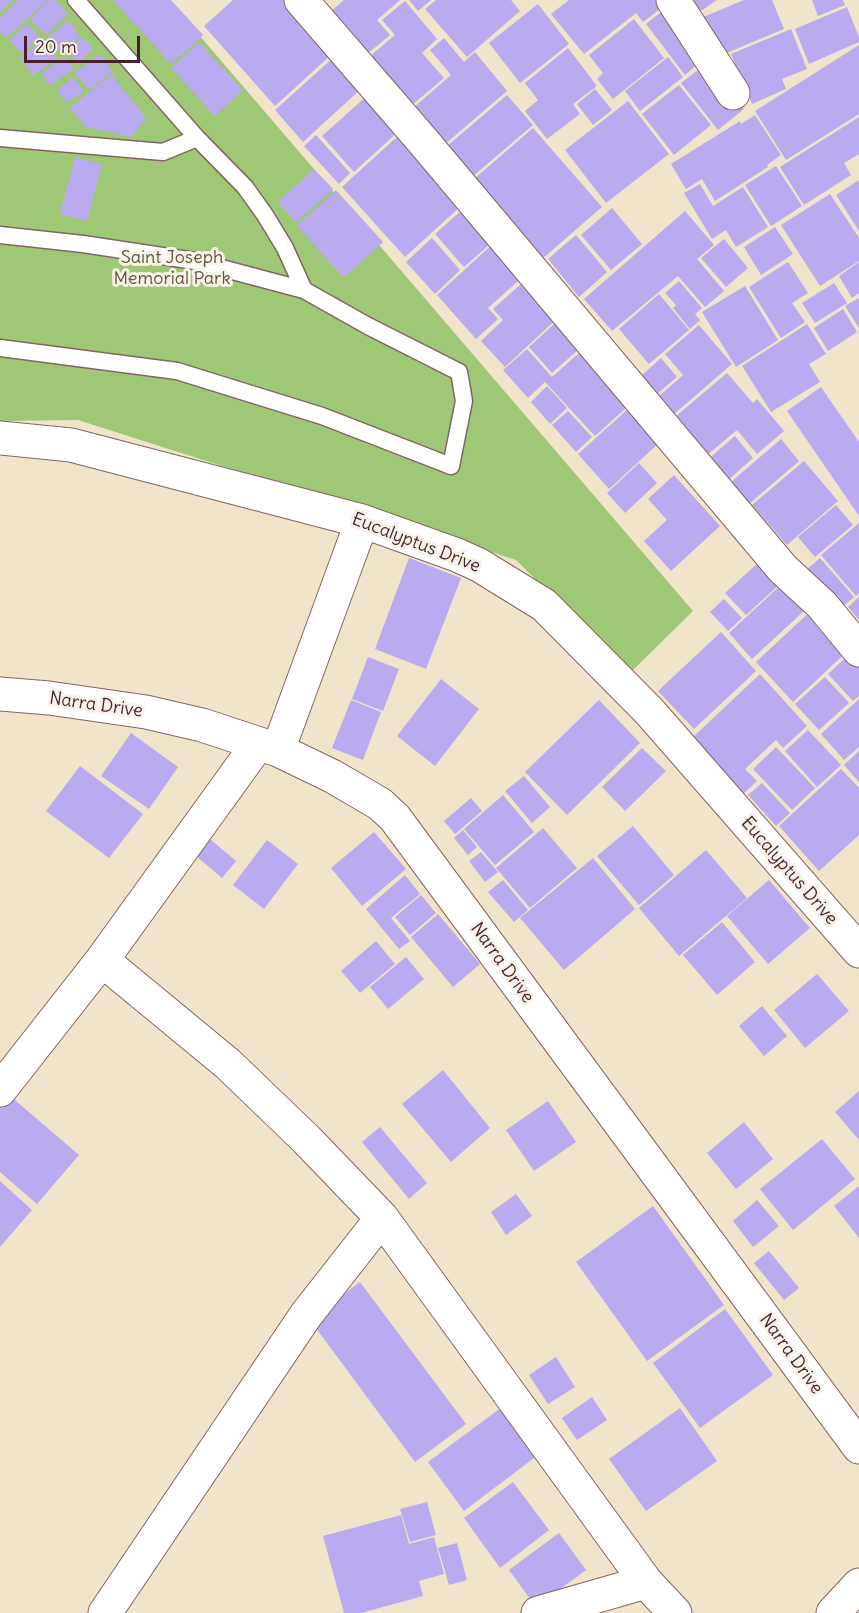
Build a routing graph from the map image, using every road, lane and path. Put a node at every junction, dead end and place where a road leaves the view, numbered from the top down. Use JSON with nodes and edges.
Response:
{"nodes":[{"id":1,"x":76,"y":0,"type":"edge"},
{"id":2,"x":301,"y":0,"type":"edge"},
{"id":3,"x":673,"y":0,"type":"edge"},
{"id":4,"x":733,"y":93,"type":"dead end"},
{"id":5,"x":0,"y":138,"type":"edge"},
{"id":6,"x":197,"y":138,"type":"junction"},
{"id":7,"x":0,"y":235,"type":"edge"},
{"id":8,"x":304,"y":290,"type":"junction"},
{"id":9,"x":0,"y":348,"type":"edge"},
{"id":10,"x":0,"y":438,"type":"edge"},
{"id":11,"x":362,"y":521,"type":"junction"},
{"id":12,"x":859,"y":650,"type":"edge"},
{"id":13,"x":0,"y":694,"type":"edge"},
{"id":14,"x":268,"y":747,"type":"junction"},
{"id":15,"x":859,"y":951,"type":"edge"},
{"id":16,"x":102,"y":960,"type":"junction"},
{"id":17,"x":0,"y":1090,"type":"edge"},
{"id":18,"x":382,"y":1218,"type":"junction"},
{"id":19,"x":859,"y":1447,"type":"edge"},
{"id":20,"x":646,"y":1582,"type":"junction"},
{"id":21,"x":859,"y":1585,"type":"edge"},
{"id":22,"x":105,"y":1613,"type":"edge"},
{"id":23,"x":538,"y":1613,"type":"edge"},
{"id":24,"x":675,"y":1613,"type":"edge"},
{"id":25,"x":833,"y":1613,"type":"edge"}],
"edges":[{"from":1,"to":6,"type":"lane"},
{"from":2,"to":12,"type":"street"},
{"from":3,"to":4,"type":"street"},
{"from":5,"to":6,"type":"lane"},
{"from":6,"to":8,"type":"lane"},
{"from":7,"to":8,"type":"lane"},
{"from":8,"to":9,"type":"lane"},
{"from":10,"to":11,"type":"street","name":"Eucalyptus Drive"},
{"from":11,"to":14,"type":"street"},
{"from":11,"to":15,"type":"street","name":"Eucalyptus Drive"},
{"from":13,"to":14,"type":"street","name":"Narra Drive"},
{"from":14,"to":16,"type":"street"},
{"from":14,"to":19,"type":"street","name":"Narra Drive"},
{"from":16,"to":17,"type":"street"},
{"from":16,"to":18,"type":"street"},
{"from":18,"to":20,"type":"street"},
{"from":18,"to":22,"type":"street"},
{"from":20,"to":23,"type":"street"},
{"from":20,"to":24,"type":"street"},
{"from":21,"to":25,"type":"street"}]}
